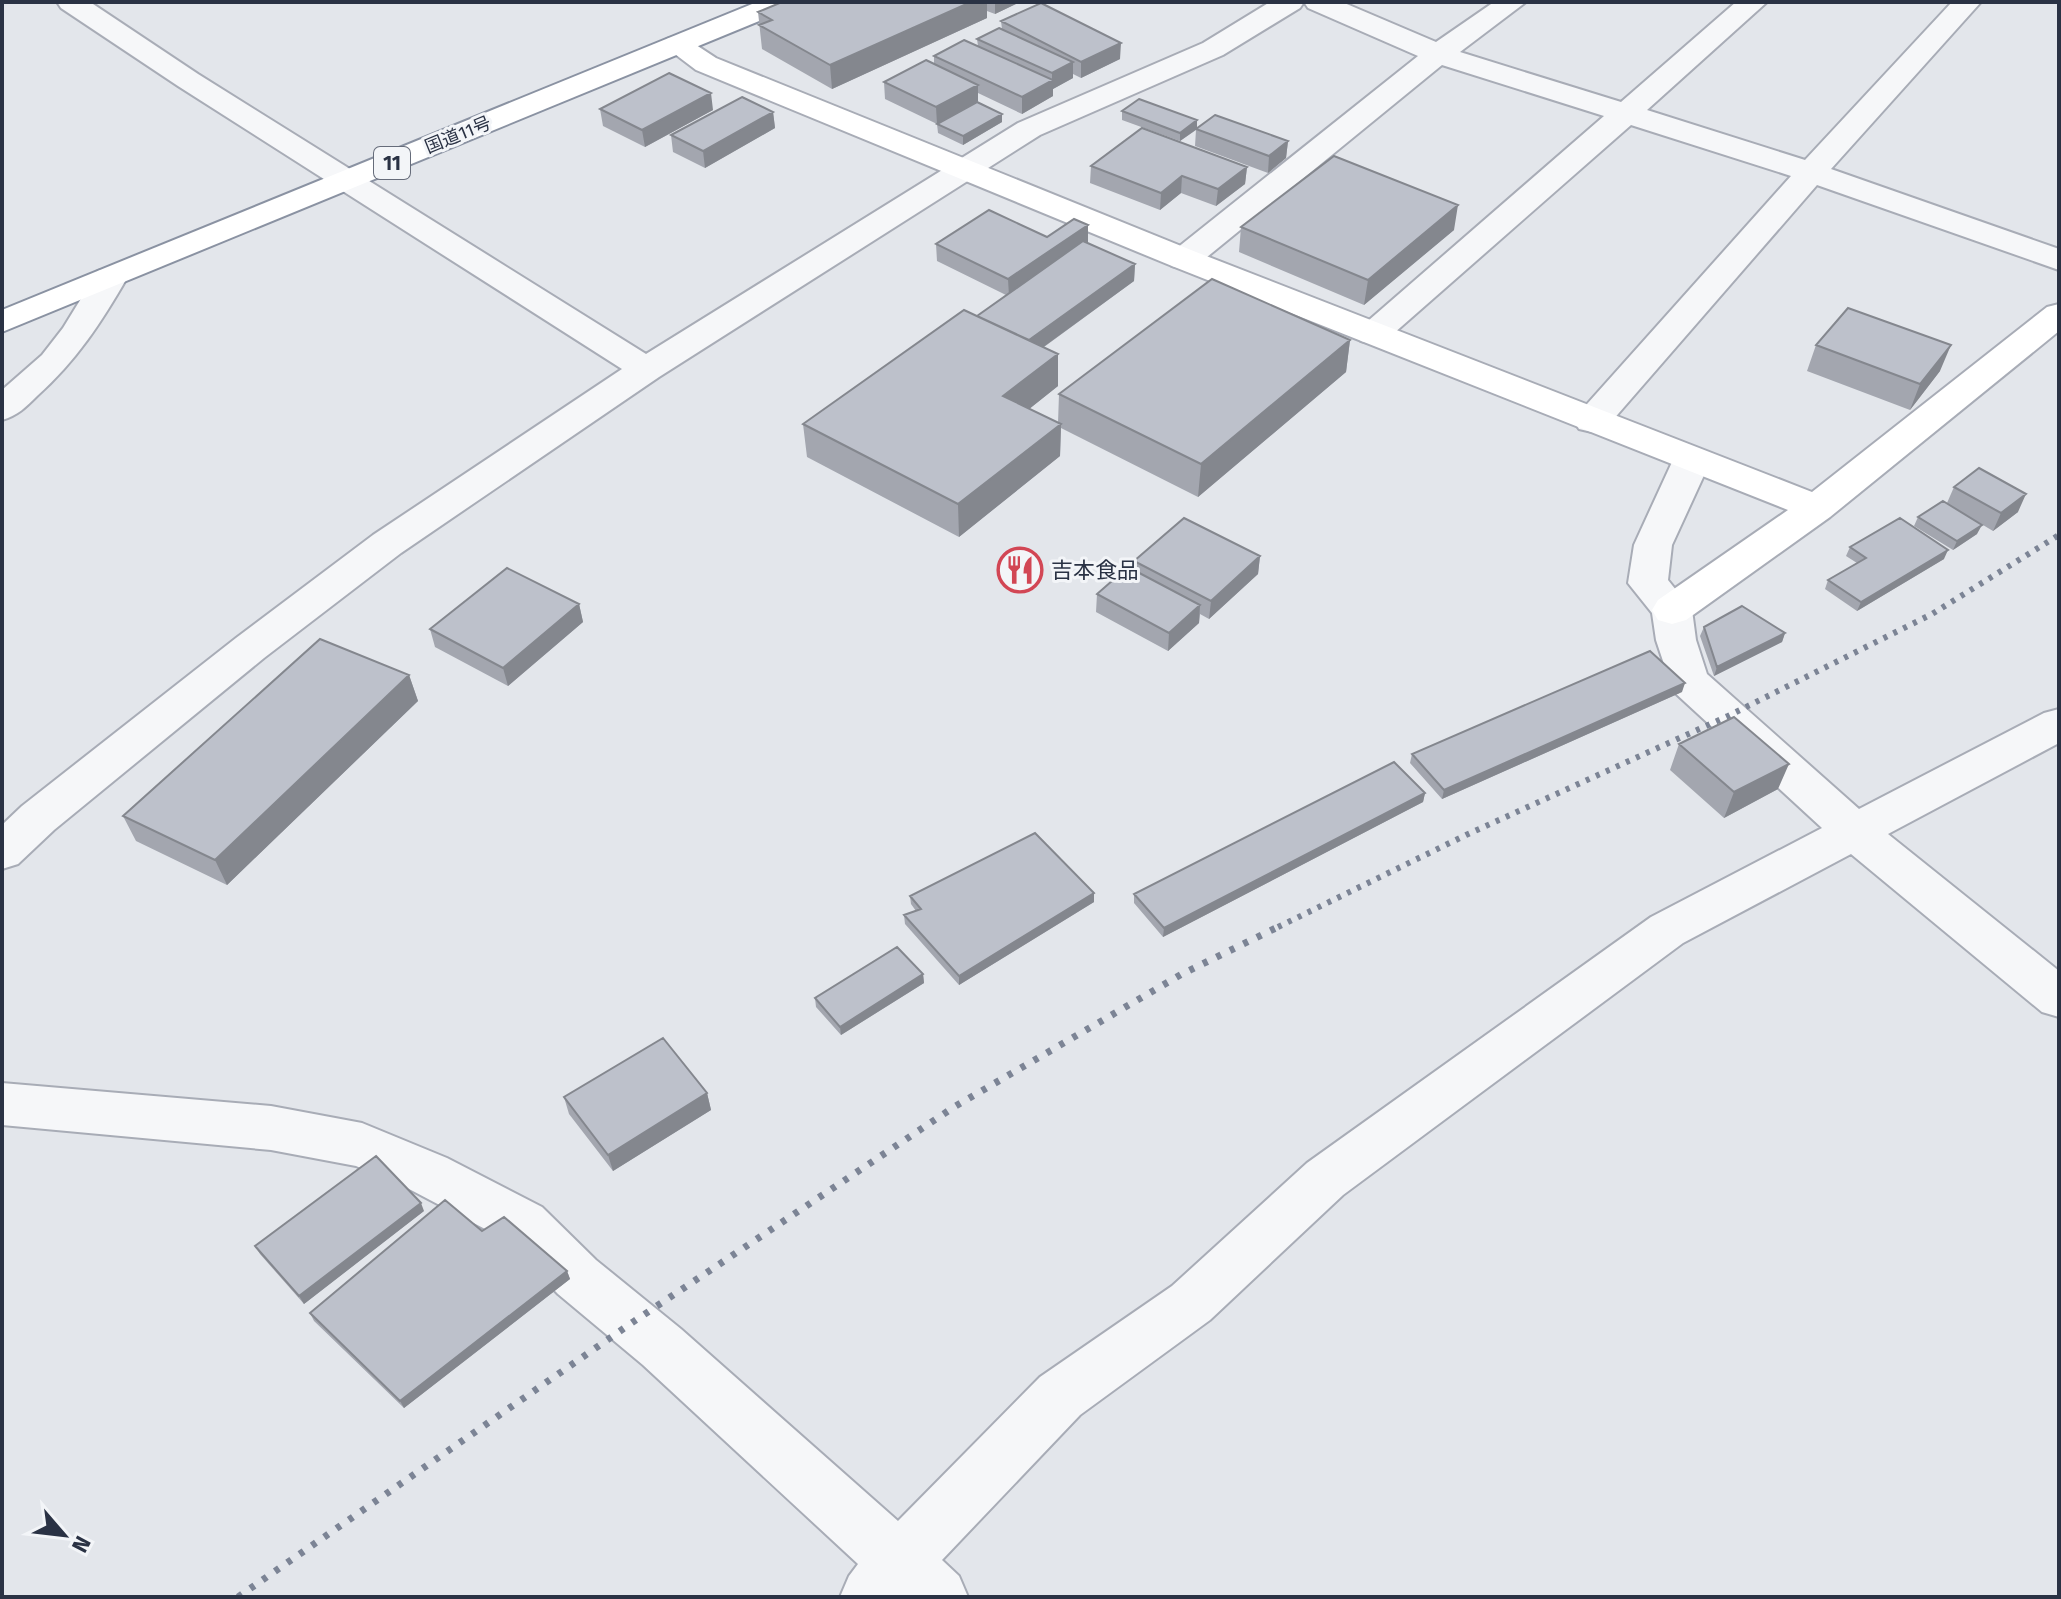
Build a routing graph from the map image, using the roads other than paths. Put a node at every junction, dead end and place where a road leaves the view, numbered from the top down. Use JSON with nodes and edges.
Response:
{"nodes":[{"id":1,"x":71,"y":2,"type":"edge"},
{"id":2,"x":781,"y":2,"type":"edge"},
{"id":3,"x":1290,"y":2,"type":"edge"},
{"id":4,"x":1318,"y":2,"type":"edge"},
{"id":5,"x":1512,"y":2,"type":"edge"},
{"id":6,"x":1753,"y":2,"type":"edge"},
{"id":7,"x":1967,"y":2,"type":"edge"},
{"id":8,"x":677,"y":45,"type":"junction"},
{"id":9,"x":1438,"y":54,"type":"junction"},
{"id":10,"x":1627,"y":112,"type":"junction"},
{"id":11,"x":962,"y":168,"type":"junction"},
{"id":12,"x":1811,"y":172,"type":"junction"},
{"id":13,"x":348,"y":180,"type":"junction"},
{"id":14,"x":1184,"y":259,"type":"junction"},
{"id":15,"x":2059,"y":260,"type":"edge"},
{"id":16,"x":110,"y":278,"type":"junction"},
{"id":17,"x":2059,"y":314,"type":"edge"},
{"id":18,"x":2,"y":322,"type":"edge"},
{"id":19,"x":1373,"y":334,"type":"junction"},
{"id":20,"x":646,"y":369,"type":"junction"},
{"id":21,"x":2,"y":409,"type":"edge"},
{"id":22,"x":1592,"y":421,"type":"junction"},
{"id":23,"x":1692,"y":460,"type":"junction"},
{"id":24,"x":1817,"y":508,"type":"junction"},
{"id":25,"x":1672,"y":610,"type":"junction"},
{"id":26,"x":2059,"y":724,"type":"edge"},
{"id":27,"x":1855,"y":832,"type":"junction"},
{"id":28,"x":2,"y":852,"type":"edge"},
{"id":29,"x":2059,"y":998,"type":"edge"},
{"id":30,"x":2,"y":1104,"type":"edge"},
{"id":31,"x":902,"y":1585,"type":"edge"}],
"edges":[{"from":1,"to":13,"type":"street"},
{"from":2,"to":8,"type":"main road","name":"国道11号","number":"11"},
{"from":3,"to":11,"type":"street"},
{"from":4,"to":9,"type":"street"},
{"from":5,"to":9,"type":"street"},
{"from":6,"to":10,"type":"street"},
{"from":7,"to":12,"type":"street"},
{"from":8,"to":11,"type":"main road"},
{"from":8,"to":13,"type":"main road","name":"国道11号","number":"11"},
{"from":9,"to":10,"type":"street"},
{"from":9,"to":14,"type":"street"},
{"from":10,"to":12,"type":"street"},
{"from":10,"to":19,"type":"street"},
{"from":11,"to":14,"type":"main road"},
{"from":11,"to":20,"type":"street"},
{"from":12,"to":15,"type":"street"},
{"from":12,"to":22,"type":"street"},
{"from":13,"to":16,"type":"main road","name":"国道11号","number":"11"},
{"from":13,"to":20,"type":"street"},
{"from":14,"to":19,"type":"main road"},
{"from":16,"to":18,"type":"main road","name":"国道11号","number":"11"},
{"from":16,"to":21,"type":"street"},
{"from":17,"to":24,"type":"main road"},
{"from":19,"to":22,"type":"main road"},
{"from":20,"to":28,"type":"street"},
{"from":22,"to":23,"type":"main road"},
{"from":23,"to":24,"type":"main road"},
{"from":23,"to":25,"type":"street"},
{"from":24,"to":25,"type":"main road"},
{"from":25,"to":27,"type":"street"},
{"from":26,"to":27,"type":"street"},
{"from":27,"to":29,"type":"street"},
{"from":27,"to":31,"type":"street"},
{"from":30,"to":31,"type":"street"}]}
